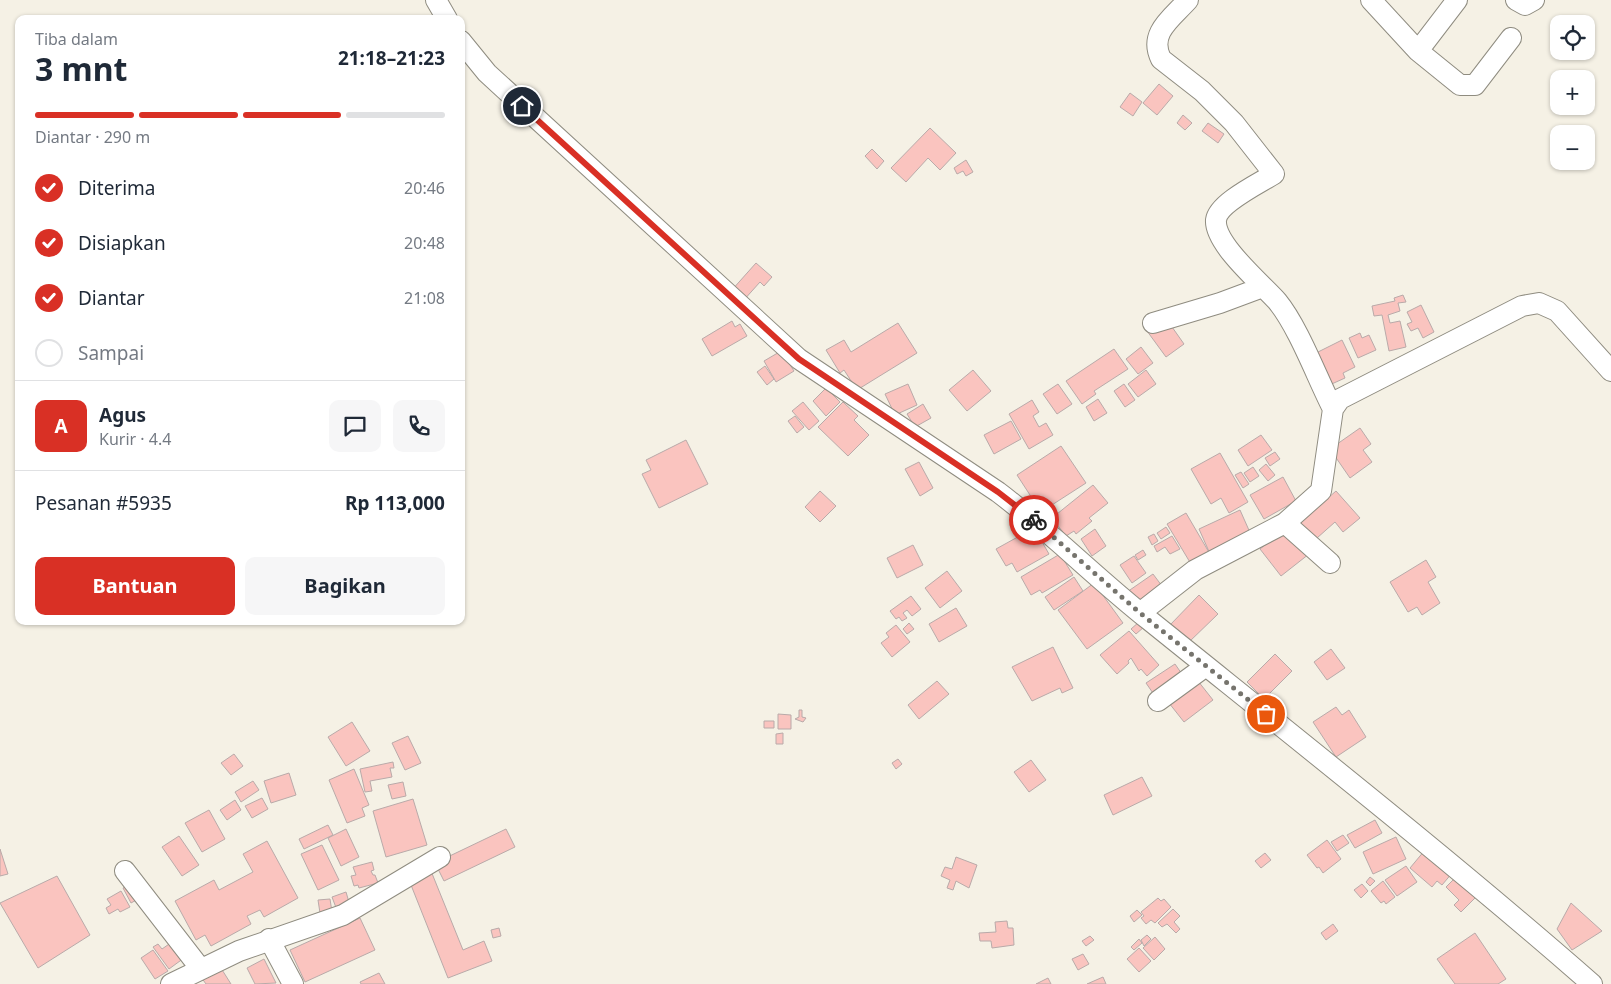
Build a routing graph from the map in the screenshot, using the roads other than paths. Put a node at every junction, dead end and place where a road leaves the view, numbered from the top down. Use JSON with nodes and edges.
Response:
{"nodes":[{"id":1,"x":436,"y":0,"type":"edge"},
{"id":2,"x":1188,"y":0,"type":"edge"},
{"id":3,"x":1457,"y":0,"type":"edge"},
{"id":4,"x":1516,"y":0,"type":"edge"},
{"id":5,"x":1534,"y":0,"type":"edge"},
{"id":6,"x":1373,"y":1,"type":"edge"},
{"id":7,"x":445,"y":15,"type":"edge"},
{"id":8,"x":1511,"y":38,"type":"dead end"},
{"id":9,"x":465,"y":46,"type":"edge"},
{"id":10,"x":1418,"y":51,"type":"junction"},
{"id":11,"x":1263,"y":287,"type":"junction"},
{"id":12,"x":1152,"y":323,"type":"dead end"},
{"id":13,"x":1611,"y":370,"type":"edge"},
{"id":14,"x":1333,"y":409,"type":"junction"},
{"id":15,"x":1285,"y":523,"type":"junction"},
{"id":16,"x":1330,"y":563,"type":"dead end"},
{"id":17,"x":1140,"y":613,"type":"junction"},
{"id":18,"x":1206,"y":666,"type":"junction"},
{"id":19,"x":1158,"y":702,"type":"dead end"},
{"id":20,"x":440,"y":857,"type":"dead end"},
{"id":21,"x":125,"y":871,"type":"dead end"},
{"id":22,"x":269,"y":939,"type":"junction"},
{"id":23,"x":200,"y":968,"type":"junction"},
{"id":24,"x":171,"y":984,"type":"edge"},
{"id":25,"x":293,"y":984,"type":"edge"},
{"id":26,"x":1592,"y":984,"type":"edge"}],
"edges":[{"from":1,"to":7,"type":"street"},
{"from":2,"to":11,"type":"street"},
{"from":3,"to":10,"type":"street"},
{"from":4,"to":5,"type":"street"},
{"from":6,"to":10,"type":"street"},
{"from":8,"to":10,"type":"street"},
{"from":9,"to":17,"type":"street"},
{"from":11,"to":12,"type":"street"},
{"from":11,"to":14,"type":"street"},
{"from":13,"to":14,"type":"street"},
{"from":14,"to":15,"type":"street"},
{"from":15,"to":16,"type":"street"},
{"from":15,"to":17,"type":"street"},
{"from":17,"to":18,"type":"street"},
{"from":18,"to":19,"type":"street"},
{"from":18,"to":26,"type":"street"},
{"from":20,"to":22,"type":"street"},
{"from":21,"to":23,"type":"street"},
{"from":22,"to":23,"type":"street"},
{"from":22,"to":25,"type":"street"},
{"from":23,"to":24,"type":"street"}]}
